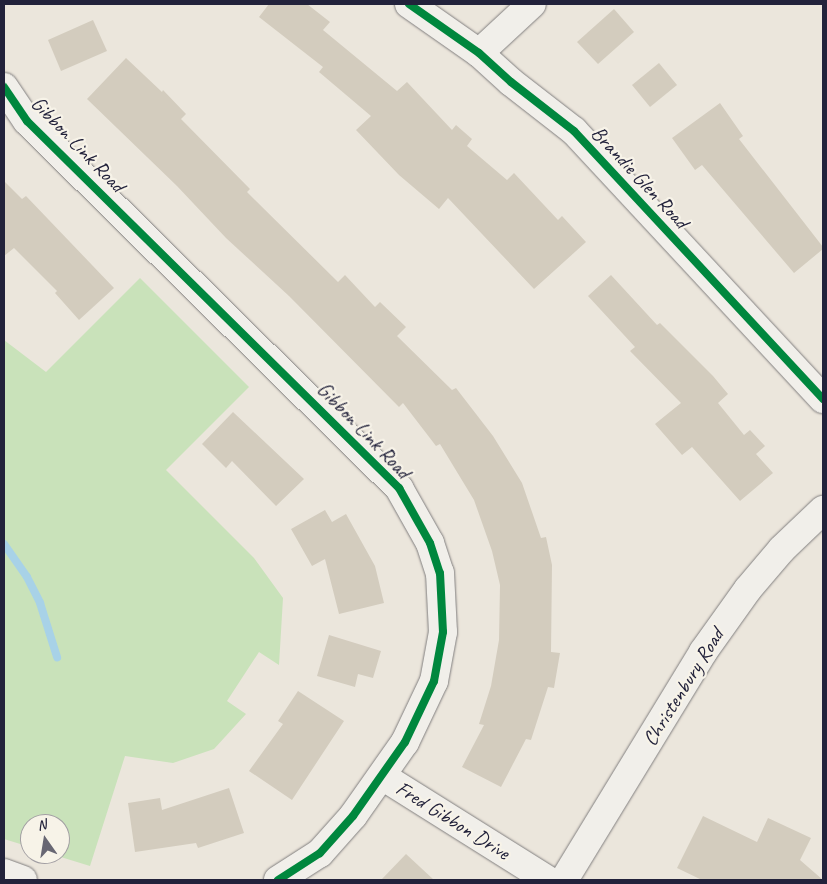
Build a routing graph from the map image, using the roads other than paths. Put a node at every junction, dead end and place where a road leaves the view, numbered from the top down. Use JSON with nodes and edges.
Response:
{"nodes":[{"id":1,"x":409,"y":4,"type":"edge"},
{"id":2,"x":532,"y":4,"type":"edge"},
{"id":3,"x":479,"y":53,"type":"junction"},
{"id":4,"x":4,"y":87,"type":"edge"},
{"id":5,"x":823,"y":399,"type":"edge"},
{"id":6,"x":823,"y":510,"type":"edge"},
{"id":7,"x":382,"y":776,"type":"junction"},
{"id":8,"x":4,"y":873,"type":"edge"},
{"id":9,"x":23,"y":880,"type":"edge"},
{"id":10,"x":278,"y":880,"type":"edge"},
{"id":11,"x":548,"y":880,"type":"edge"},
{"id":12,"x":564,"y":880,"type":"edge"}],
"edges":[{"from":1,"to":3,"type":"street","name":"Brandie Glen Road"},
{"from":2,"to":3,"type":"street"},
{"from":3,"to":5,"type":"street","name":"Brandie Glen Road"},
{"from":4,"to":7,"type":"street","name":"Gibbon Link Road"},
{"from":6,"to":12,"type":"street","name":"Christenbury Road"},
{"from":7,"to":10,"type":"street","name":"Gibbon Link Road"},
{"from":7,"to":11,"type":"street","name":"Fred Gibbon Drive"},
{"from":8,"to":9,"type":"street"}]}
